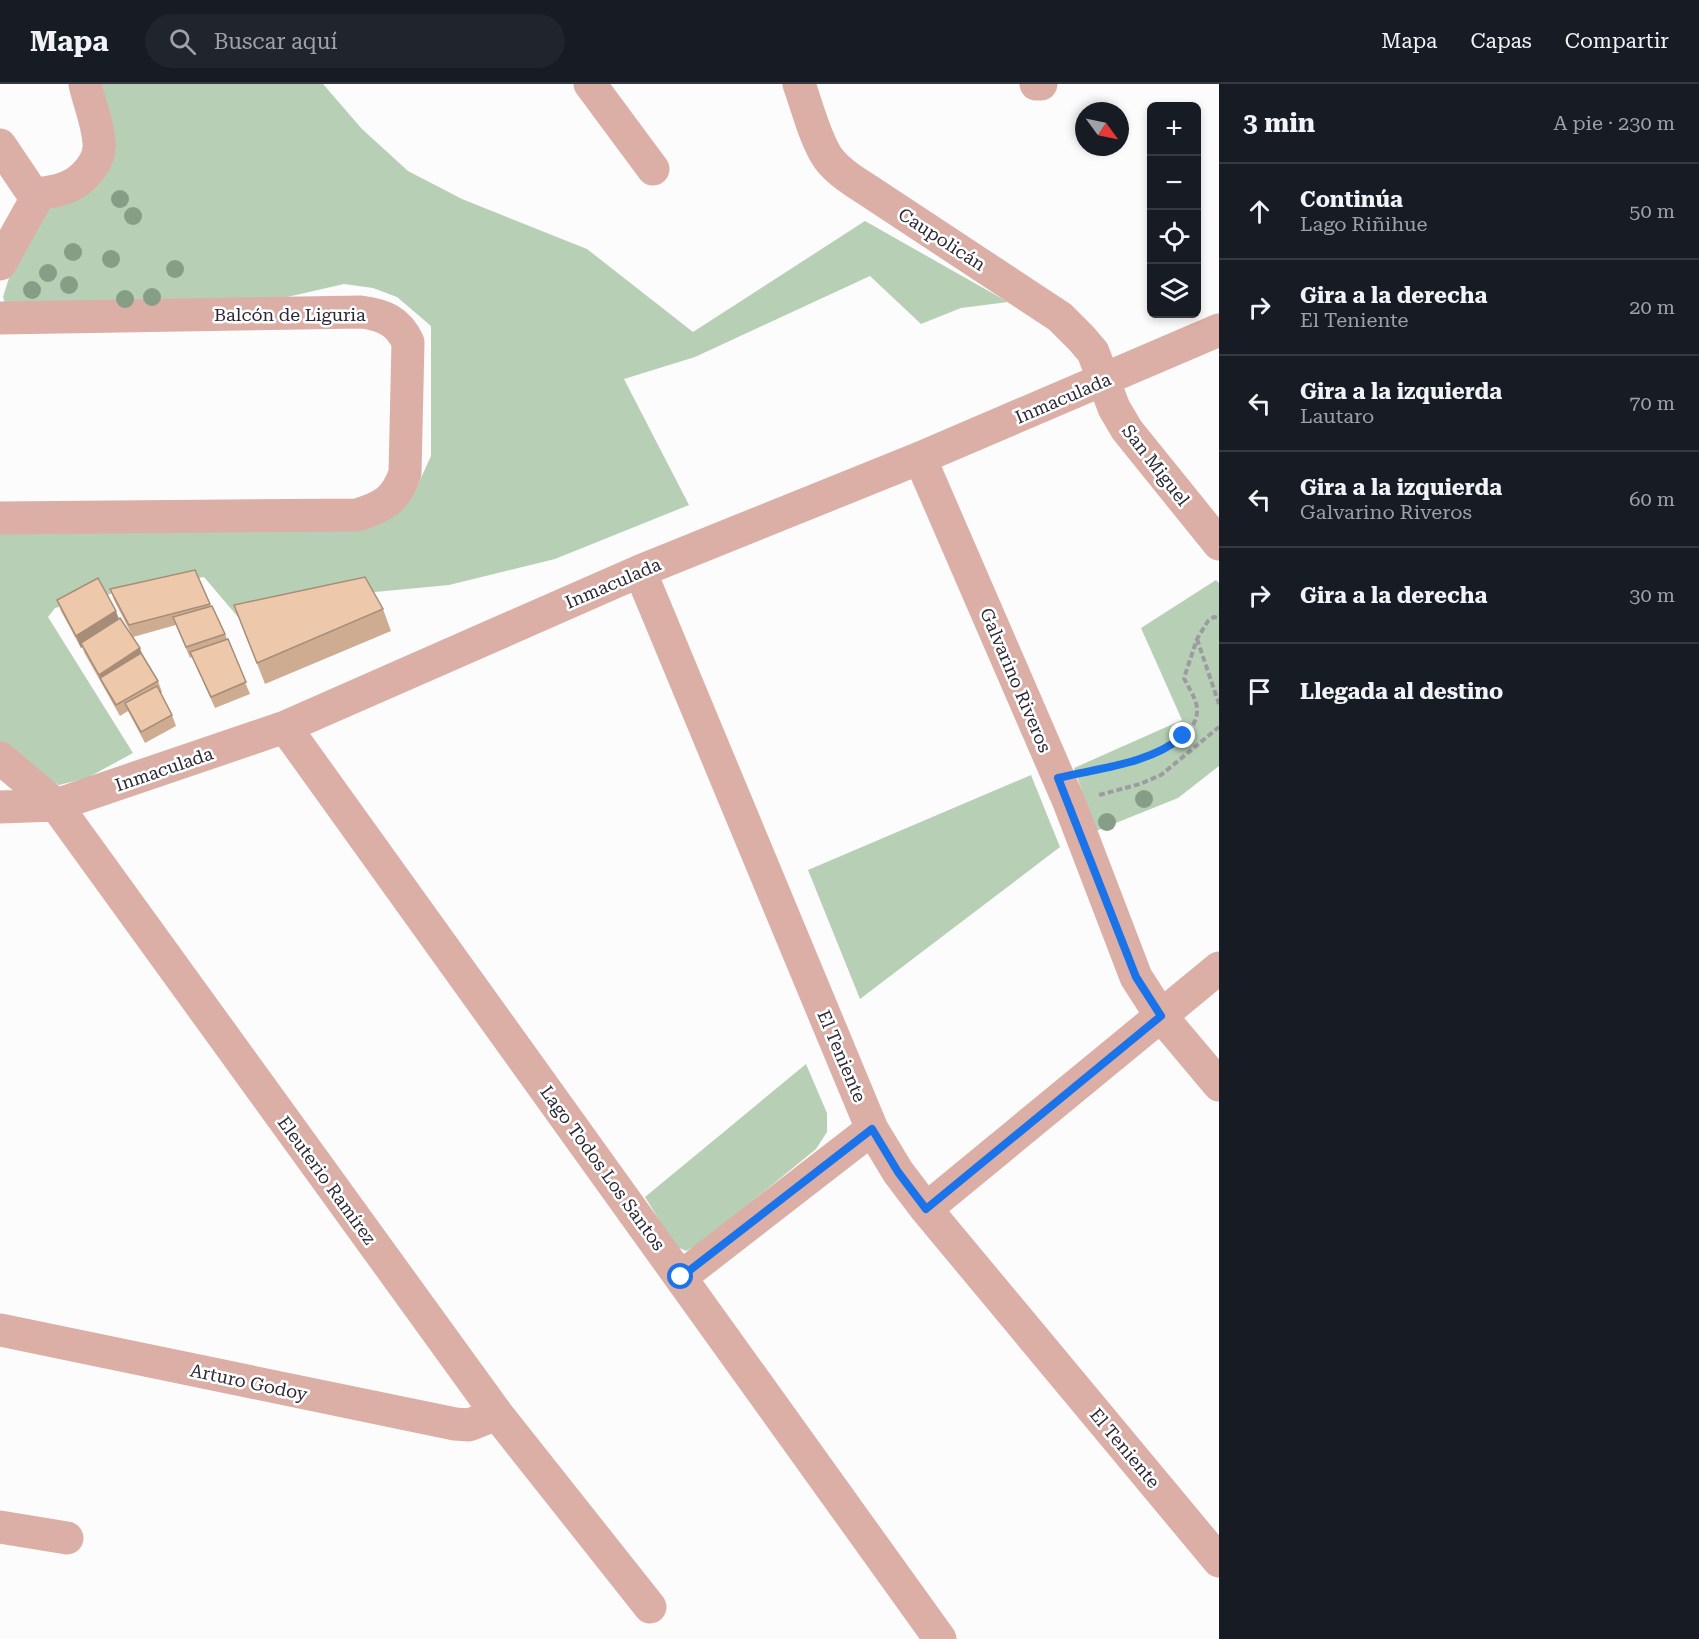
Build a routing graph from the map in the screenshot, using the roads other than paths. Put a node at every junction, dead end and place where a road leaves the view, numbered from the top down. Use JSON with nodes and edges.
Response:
{"nodes":[{"id":1,"x":85,"y":84,"type":"edge"},
{"id":2,"x":590,"y":84,"type":"edge"},
{"id":3,"x":799,"y":84,"type":"edge"},
{"id":4,"x":1036,"y":84,"type":"edge"},
{"id":5,"x":1041,"y":84,"type":"edge"},
{"id":6,"x":0,"y":145,"type":"edge"},
{"id":7,"x":652,"y":169,"type":"dead end"},
{"id":8,"x":33,"y":194,"type":"junction"},
{"id":9,"x":0,"y":264,"type":"edge"},
{"id":10,"x":0,"y":318,"type":"edge"},
{"id":11,"x":1219,"y":330,"type":"edge"},
{"id":12,"x":1103,"y":381,"type":"junction"},
{"id":13,"x":920,"y":458,"type":"junction"},
{"id":14,"x":0,"y":518,"type":"edge"},
{"id":15,"x":1219,"y":544,"type":"edge"},
{"id":16,"x":640,"y":571,"type":"junction"},
{"id":17,"x":285,"y":727,"type":"junction"},
{"id":18,"x":0,"y":758,"type":"edge"},
{"id":19,"x":56,"y":806,"type":"junction"},
{"id":20,"x":0,"y":807,"type":"edge"},
{"id":21,"x":1219,"y":968,"type":"edge"},
{"id":22,"x":1161,"y":1016,"type":"junction"},
{"id":23,"x":1219,"y":1085,"type":"edge"},
{"id":24,"x":872,"y":1129,"type":"junction"},
{"id":25,"x":926,"y":1209,"type":"junction"},
{"id":26,"x":681,"y":1277,"type":"junction"},
{"id":27,"x":0,"y":1330,"type":"edge"},
{"id":28,"x":497,"y":1414,"type":"junction"},
{"id":29,"x":0,"y":1527,"type":"edge"},
{"id":30,"x":67,"y":1538,"type":"dead end"},
{"id":31,"x":1219,"y":1561,"type":"edge"},
{"id":32,"x":650,"y":1607,"type":"dead end"},
{"id":33,"x":940,"y":1639,"type":"edge"}],
"edges":[{"from":1,"to":8,"type":"street"},
{"from":2,"to":7,"type":"street"},
{"from":3,"to":12,"type":"street","name":"Caupolicán"},
{"from":4,"to":5,"type":"street"},
{"from":6,"to":8,"type":"street"},
{"from":8,"to":9,"type":"street"},
{"from":10,"to":14,"type":"street","name":"Balcón de Liguria"},
{"from":11,"to":12,"type":"street","name":"Inmaculada"},
{"from":12,"to":13,"type":"street","name":"Inmaculada"},
{"from":12,"to":15,"type":"street","name":"San Miguel"},
{"from":13,"to":16,"type":"street","name":"Inmaculada"},
{"from":13,"to":22,"type":"street","name":"Galvarino Riveros"},
{"from":16,"to":17,"type":"street","name":"Inmaculada"},
{"from":16,"to":24,"type":"street","name":"El Teniente"},
{"from":17,"to":19,"type":"street","name":"Inmaculada"},
{"from":17,"to":26,"type":"street","name":"Lago Todos Los Santos"},
{"from":18,"to":19,"type":"street","name":"Eleuterio Ramírez"},
{"from":19,"to":20,"type":"street","name":"Inmaculada"},
{"from":19,"to":28,"type":"street","name":"Eleuterio Ramírez"},
{"from":21,"to":22,"type":"street"},
{"from":22,"to":23,"type":"street","name":"Galvarino Riveros"},
{"from":22,"to":25,"type":"street"},
{"from":24,"to":25,"type":"street","name":"El Teniente"},
{"from":24,"to":26,"type":"street"},
{"from":25,"to":31,"type":"street","name":"El Teniente"},
{"from":26,"to":33,"type":"street","name":"Lago Todos Los Santos"},
{"from":27,"to":28,"type":"street","name":"Arturo Godoy"},
{"from":28,"to":32,"type":"street","name":"Eleuterio Ramírez"},
{"from":29,"to":30,"type":"street"}]}
